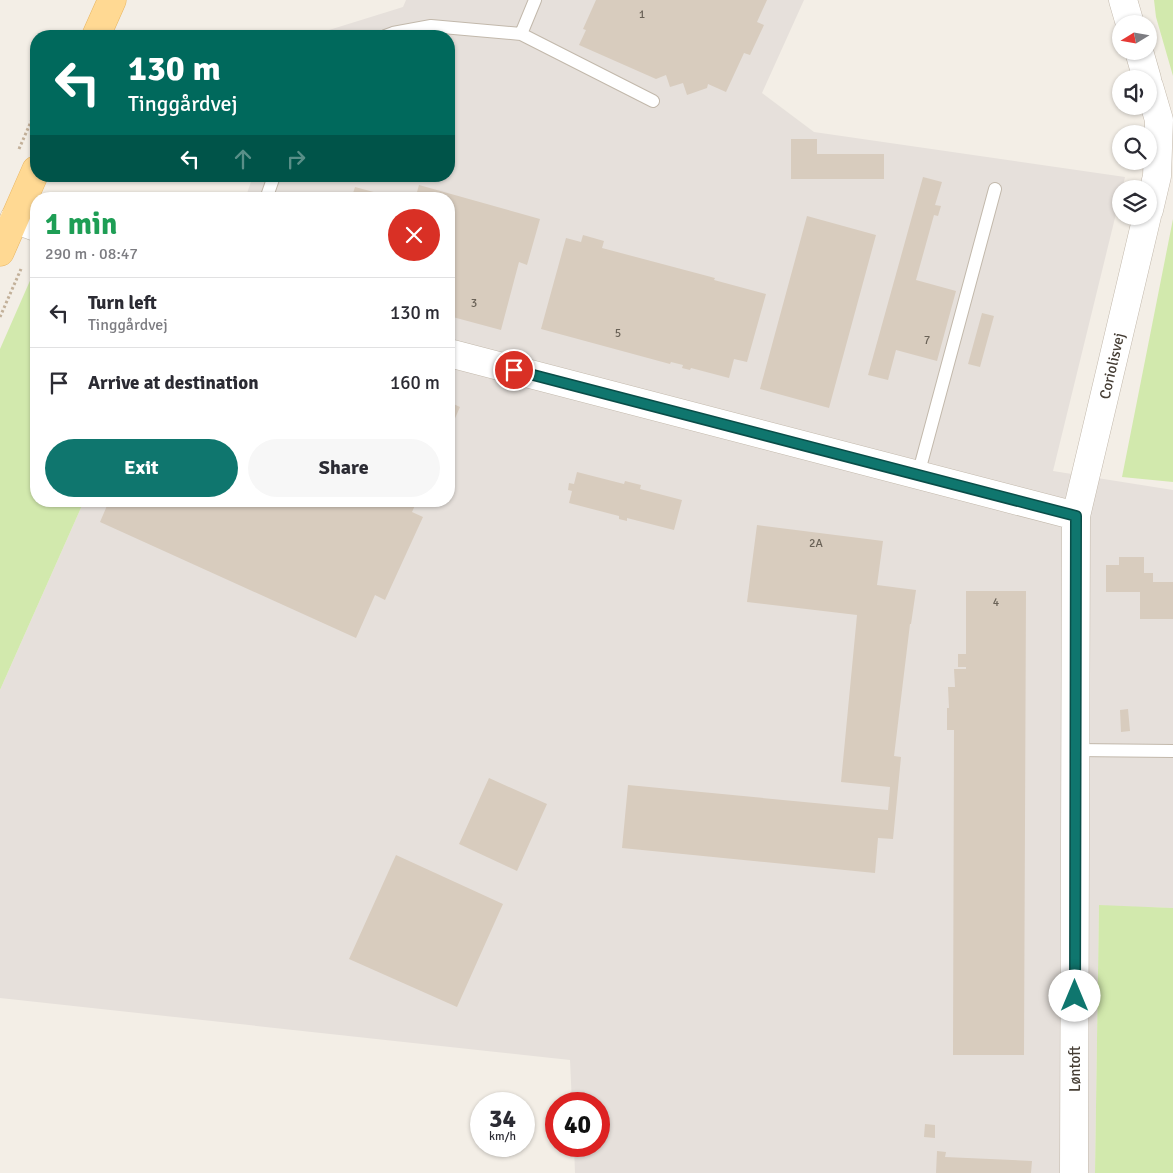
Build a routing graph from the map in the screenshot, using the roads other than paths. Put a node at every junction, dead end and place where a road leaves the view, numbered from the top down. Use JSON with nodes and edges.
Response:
{"nodes":[{"id":1,"x":112,"y":0,"type":"edge"},
{"id":2,"x":535,"y":0,"type":"edge"},
{"id":3,"x":1123,"y":0,"type":"edge"},
{"id":4,"x":1127,"y":15,"type":"edge"},
{"id":5,"x":99,"y":30,"type":"edge"},
{"id":6,"x":409,"y":30,"type":"edge"},
{"id":7,"x":521,"y":34,"type":"junction"},
{"id":8,"x":653,"y":101,"type":"dead end"},
{"id":9,"x":1157,"y":113,"type":"edge"},
{"id":10,"x":1156,"y":180,"type":"edge"},
{"id":11,"x":995,"y":189,"type":"dead end"},
{"id":12,"x":30,"y":199,"type":"edge"},
{"id":13,"x":25,"y":223,"type":"edge"},
{"id":14,"x":1145,"y":225,"type":"edge"},
{"id":15,"x":11,"y":259,"type":"edge"},
{"id":16,"x":455,"y":355,"type":"edge"},
{"id":17,"x":918,"y":475,"type":"junction"},
{"id":18,"x":1076,"y":516,"type":"junction"},
{"id":19,"x":1075,"y":750,"type":"junction"},
{"id":20,"x":1173,"y":751,"type":"edge"},
{"id":21,"x":1074,"y":1173,"type":"edge"}],
"edges":[{"from":1,"to":5,"type":"main road"},
{"from":2,"to":7,"type":"lane"},
{"from":3,"to":4,"type":"street"},
{"from":6,"to":7,"type":"lane"},
{"from":7,"to":8,"type":"lane"},
{"from":9,"to":10,"type":"street"},
{"from":11,"to":17,"type":"lane"},
{"from":12,"to":13,"type":"main road"},
{"from":13,"to":15,"type":"main road"},
{"from":14,"to":18,"type":"street","name":"Coriolisvej"},
{"from":16,"to":17,"type":"street"},
{"from":17,"to":18,"type":"street"},
{"from":18,"to":19,"type":"street","name":"Løntoft"},
{"from":19,"to":20,"type":"lane"},
{"from":19,"to":21,"type":"street","name":"Løntoft"}]}
